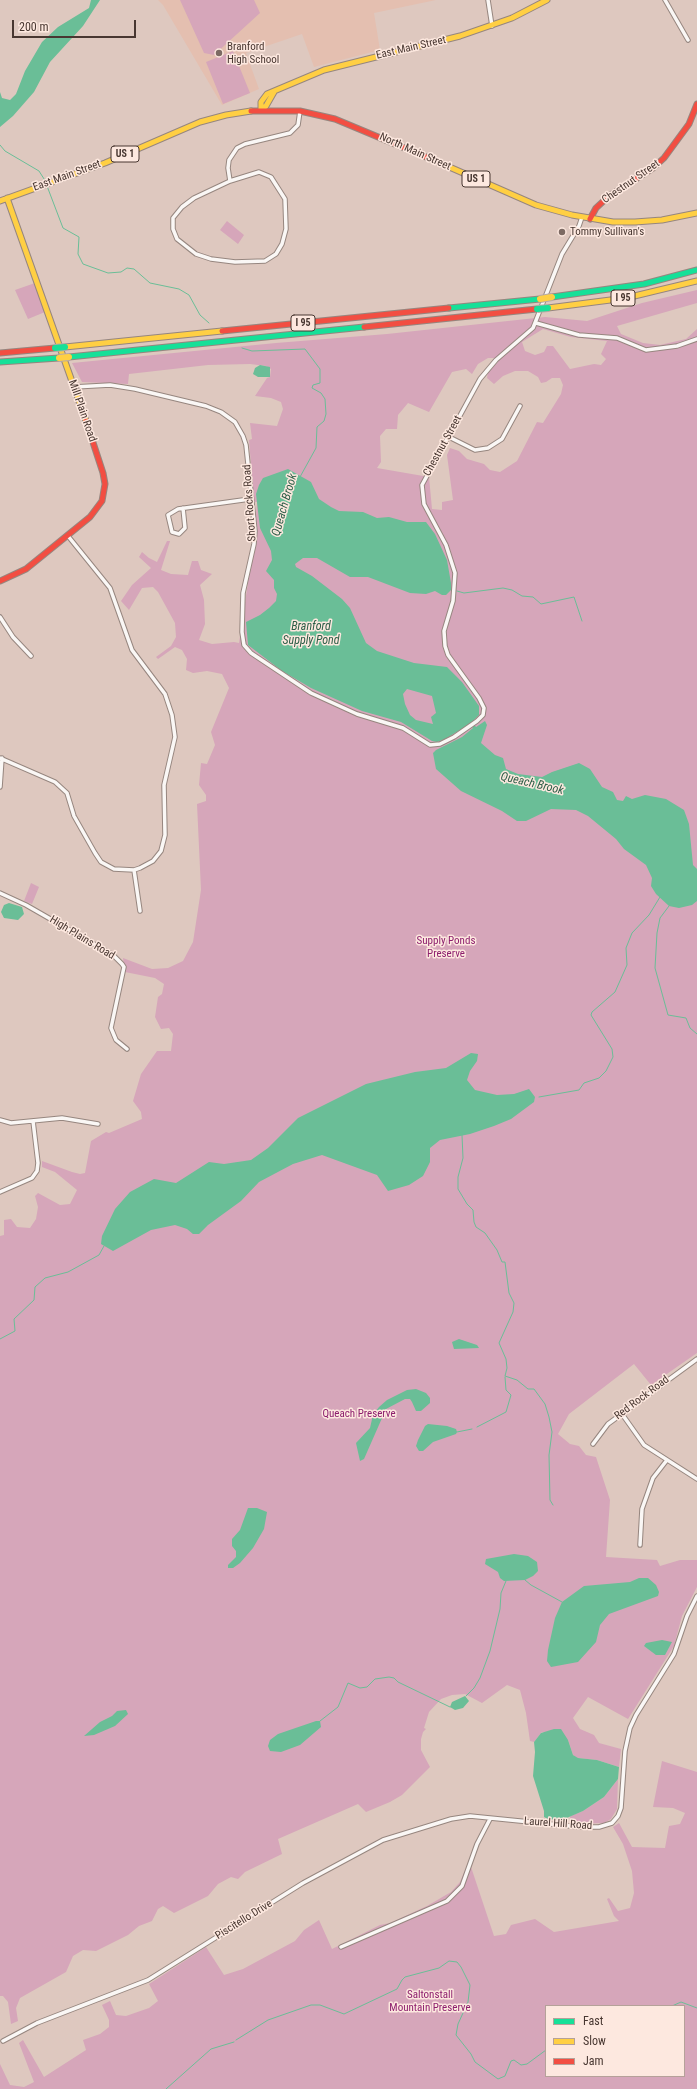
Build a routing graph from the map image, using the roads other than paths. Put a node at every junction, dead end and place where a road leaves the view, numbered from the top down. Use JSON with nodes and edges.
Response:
{"nodes":[{"id":1,"x":488,"y":0,"type":"edge"},
{"id":2,"x":547,"y":0,"type":"edge"},
{"id":3,"x":665,"y":0,"type":"edge"},
{"id":4,"x":492,"y":26,"type":"junction"},
{"id":5,"x":688,"y":40,"type":"dead end"},
{"id":6,"x":697,"y":104,"type":"edge"},
{"id":7,"x":261,"y":110,"type":"junction"},
{"id":8,"x":300,"y":111,"type":"junction"},
{"id":9,"x":200,"y":122,"type":"joint"},
{"id":10,"x":230,"y":181,"type":"junction"},
{"id":11,"x":7,"y":198,"type":"junction"},
{"id":12,"x":0,"y":201,"type":"edge"},
{"id":13,"x":697,"y":213,"type":"edge"},
{"id":14,"x":582,"y":218,"type":"junction"},
{"id":15,"x":590,"y":219,"type":"junction"},
{"id":16,"x":697,"y":270,"type":"edge"},
{"id":17,"x":697,"y":281,"type":"edge"},
{"id":18,"x":536,"y":324,"type":"junction"},
{"id":19,"x":697,"y":339,"type":"edge"},
{"id":20,"x":0,"y":353,"type":"edge"},
{"id":21,"x":0,"y":362,"type":"edge"},
{"id":22,"x":74,"y":387,"type":"junction"},
{"id":23,"x":520,"y":406,"type":"dead end"},
{"id":24,"x":449,"y":437,"type":"junction"},
{"id":25,"x":250,"y":499,"type":"junction"},
{"id":26,"x":183,"y":508,"type":"junction"},
{"id":27,"x":68,"y":536,"type":"junction"},
{"id":28,"x":0,"y":581,"type":"edge"},
{"id":29,"x":0,"y":616,"type":"edge"},
{"id":30,"x":31,"y":656,"type":"dead end"},
{"id":31,"x":483,"y":715,"type":"joint"},
{"id":32,"x":1,"y":758,"type":"edge"},
{"id":33,"x":0,"y":788,"type":"edge"},
{"id":34,"x":134,"y":870,"type":"junction"},
{"id":35,"x":0,"y":893,"type":"edge"},
{"id":36,"x":140,"y":911,"type":"dead end"},
{"id":37,"x":127,"y":1049,"type":"dead end"},
{"id":38,"x":0,"y":1120,"type":"edge"},
{"id":39,"x":33,"y":1121,"type":"junction"},
{"id":40,"x":98,"y":1124,"type":"dead end"},
{"id":41,"x":0,"y":1192,"type":"edge"},
{"id":42,"x":697,"y":1359,"type":"edge"},
{"id":43,"x":622,"y":1414,"type":"junction"},
{"id":44,"x":592,"y":1444,"type":"dead end"},
{"id":45,"x":667,"y":1460,"type":"junction"},
{"id":46,"x":697,"y":1479,"type":"edge"},
{"id":47,"x":640,"y":1545,"type":"dead end"},
{"id":48,"x":697,"y":1596,"type":"edge"},
{"id":49,"x":490,"y":1818,"type":"junction"},
{"id":50,"x":341,"y":1947,"type":"dead end"},
{"id":51,"x":3,"y":2041,"type":"dead end"}],
"edges":[{"from":1,"to":4,"type":"street"},
{"from":2,"to":4,"type":"main road","name":"East Main Street"},
{"from":3,"to":5,"type":"street"},
{"from":4,"to":7,"type":"main road","name":"East Main Street"},
{"from":6,"to":15,"type":"main road","name":"Chestnut Street"},
{"from":7,"to":8,"type":"main road","name":"North Main Street","number":"US 1"},
{"from":7,"to":9,"type":"main road","name":"North Main Street","number":"US 1"},
{"from":8,"to":10,"type":"street"},
{"from":8,"to":14,"type":"main road","name":"North Main Street","number":"US 1"},
{"from":9,"to":11,"type":"main road","name":"East Main Street","number":"US 1"},
{"from":10,"to":10,"type":"street"},
{"from":11,"to":12,"type":"main road","name":"East Main Street","number":"US 1"},
{"from":11,"to":22,"type":"main road","name":"Mill Plain Road"},
{"from":13,"to":15,"type":"main road","name":"North Main Street","number":"US 1"},
{"from":14,"to":15,"type":"main road","name":"North Main Street","number":"US 1"},
{"from":14,"to":18,"type":"street","name":"Chestnut Street"},
{"from":16,"to":20,"type":"main road","number":"I 95","bridge":true},
{"from":17,"to":21,"type":"main road","number":"I 95","bridge":true},
{"from":18,"to":19,"type":"street"},
{"from":18,"to":24,"type":"street","name":"Chestnut Street"},
{"from":22,"to":25,"type":"street","name":"Short Rocks Road"},
{"from":22,"to":27,"type":"main road","name":"Mill Plain Road"},
{"from":23,"to":24,"type":"street"},
{"from":24,"to":31,"type":"street","name":"Chestnut Street"},
{"from":25,"to":26,"type":"street"},
{"from":25,"to":31,"type":"street","name":"Short Rocks Road"},
{"from":26,"to":26,"type":"street"},
{"from":27,"to":28,"type":"main road","name":"Mill Plain Road"},
{"from":27,"to":34,"type":"street"},
{"from":29,"to":30,"type":"street"},
{"from":32,"to":33,"type":"street"},
{"from":32,"to":34,"type":"street"},
{"from":34,"to":36,"type":"street"},
{"from":35,"to":37,"type":"street","name":"High Plains Road"},
{"from":38,"to":39,"type":"street"},
{"from":39,"to":40,"type":"street"},
{"from":39,"to":41,"type":"street"},
{"from":42,"to":43,"type":"street","name":"Red Rock Road"},
{"from":43,"to":44,"type":"street","name":"Red Rock Road"},
{"from":43,"to":45,"type":"street"},
{"from":45,"to":46,"type":"street"},
{"from":45,"to":47,"type":"street"},
{"from":48,"to":49,"type":"street","name":"Laurel Hill Road"},
{"from":49,"to":50,"type":"street"},
{"from":49,"to":51,"type":"street","name":"Piscitello Drive"}]}
